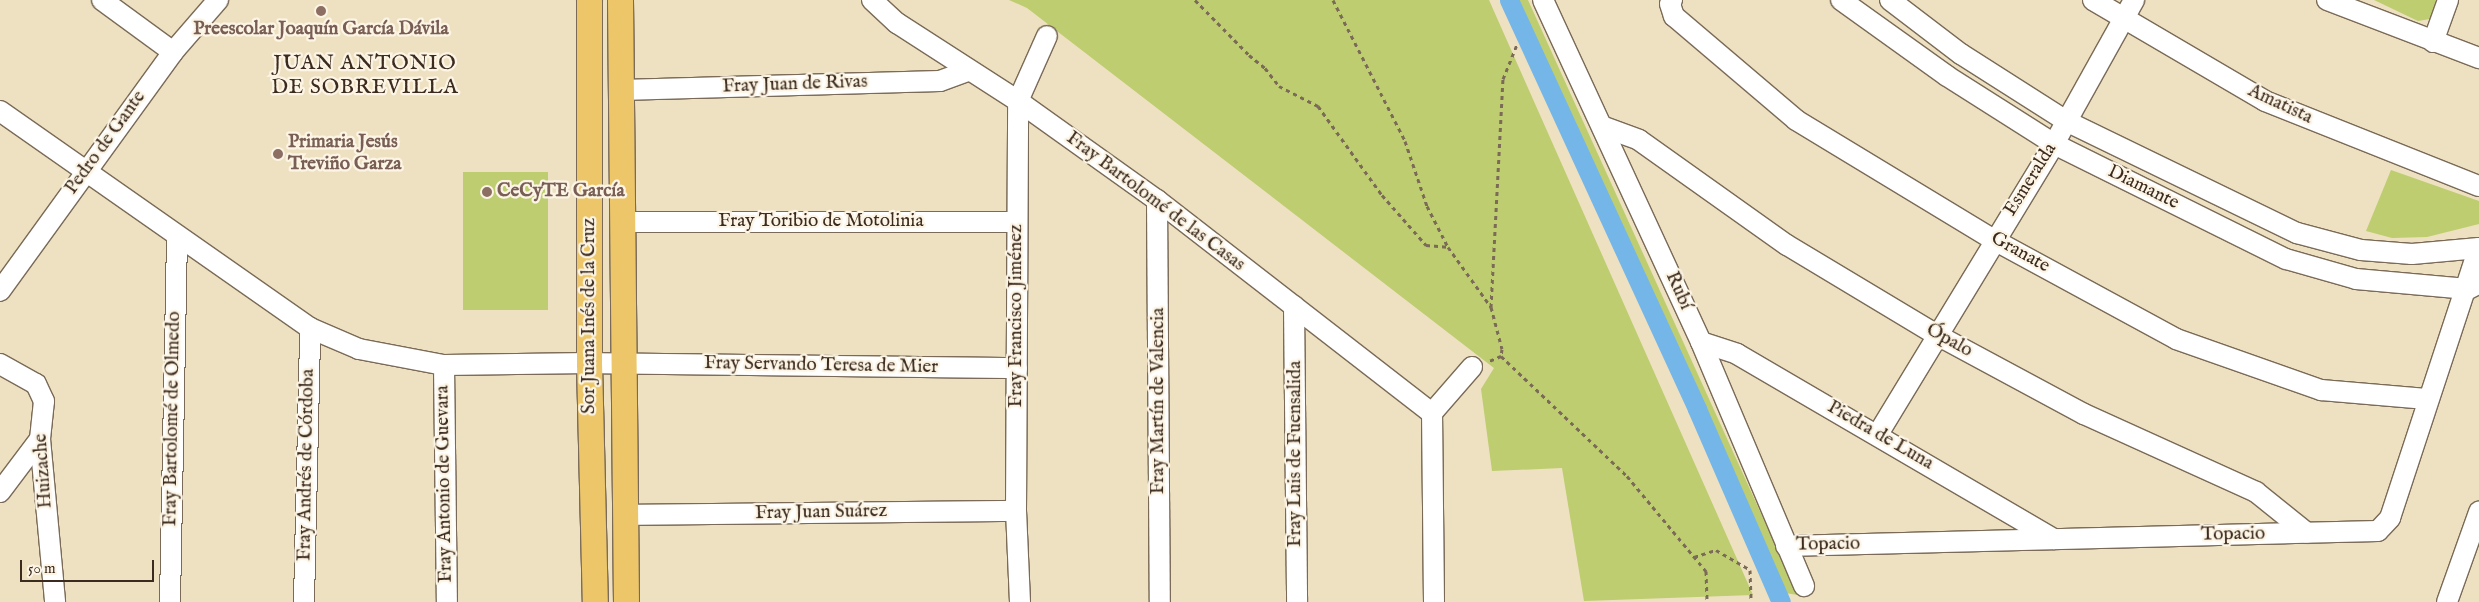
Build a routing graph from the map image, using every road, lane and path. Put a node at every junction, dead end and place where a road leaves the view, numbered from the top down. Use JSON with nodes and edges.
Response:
{"nodes":[{"id":1,"x":102,"y":0,"type":"edge"},
{"id":2,"x":218,"y":0,"type":"edge"},
{"id":3,"x":589,"y":0,"type":"edge"},
{"id":4,"x":620,"y":0,"type":"edge"},
{"id":5,"x":872,"y":0,"type":"edge"},
{"id":6,"x":1195,"y":0,"type":"edge"},
{"id":7,"x":1333,"y":0,"type":"edge"},
{"id":8,"x":1543,"y":0,"type":"edge"},
{"id":9,"x":1672,"y":0,"type":"edge"},
{"id":10,"x":1841,"y":0,"type":"edge"},
{"id":11,"x":1890,"y":0,"type":"edge"},
{"id":12,"x":2093,"y":0,"type":"edge"},
{"id":13,"x":2134,"y":0,"type":"edge"},
{"id":14,"x":2327,"y":0,"type":"edge"},
{"id":15,"x":2448,"y":0,"type":"edge"},
{"id":16,"x":2123,"y":19,"type":"junction"},
{"id":17,"x":1047,"y":36,"type":"dead end"},
{"id":18,"x":2433,"y":42,"type":"junction"},
{"id":19,"x":1518,"y":44,"type":"dead end"},
{"id":20,"x":173,"y":52,"type":"junction"},
{"id":21,"x":2479,"y":58,"type":"edge"},
{"id":22,"x":966,"y":71,"type":"junction"},
{"id":23,"x":621,"y":90,"type":"junction"},
{"id":24,"x":1018,"y":101,"type":"junction"},
{"id":25,"x":0,"y":111,"type":"edge"},
{"id":26,"x":2066,"y":121,"type":"junction"},
{"id":27,"x":1604,"y":127,"type":"junction"},
{"id":28,"x":2054,"y":144,"type":"junction"},
{"id":29,"x":84,"y":171,"type":"junction"},
{"id":30,"x":2479,"y":186,"type":"edge"},
{"id":31,"x":1158,"y":200,"type":"junction"},
{"id":32,"x":624,"y":222,"type":"junction"},
{"id":33,"x":1017,"y":222,"type":"junction"},
{"id":34,"x":177,"y":236,"type":"junction"},
{"id":35,"x":1994,"y":240,"type":"junction"},
{"id":36,"x":1448,"y":247,"type":"junction"},
{"id":37,"x":2479,"y":248,"type":"edge"},
{"id":38,"x":2,"y":285,"type":"edge"},
{"id":39,"x":2473,"y":286,"type":"edge"},
{"id":40,"x":1294,"y":306,"type":"junction"},
{"id":41,"x":1491,"y":307,"type":"junction"},
{"id":42,"x":310,"y":328,"type":"junction"},
{"id":43,"x":1937,"y":335,"type":"junction"},
{"id":44,"x":1700,"y":342,"type":"junction"},
{"id":45,"x":1501,"y":356,"type":"junction"},
{"id":46,"x":589,"y":363,"type":"junction"},
{"id":47,"x":0,"y":364,"type":"edge"},
{"id":48,"x":626,"y":364,"type":"junction"},
{"id":49,"x":444,"y":365,"type":"junction"},
{"id":50,"x":1472,"y":367,"type":"joint"},
{"id":51,"x":1017,"y":368,"type":"junction"},
{"id":52,"x":2427,"y":399,"type":"junction"},
{"id":53,"x":1432,"y":413,"type":"junction"},
{"id":54,"x":1878,"y":434,"type":"junction"},
{"id":55,"x":40,"y":439,"type":"junction"},
{"id":56,"x":0,"y":492,"type":"edge"},
{"id":57,"x":1016,"y":511,"type":"junction"},
{"id":58,"x":2479,"y":512,"type":"edge"},
{"id":59,"x":626,"y":515,"type":"junction"},
{"id":60,"x":2307,"y":533,"type":"junction"},
{"id":61,"x":2054,"y":539,"type":"junction"},
{"id":62,"x":1786,"y":546,"type":"junction"},
{"id":63,"x":1694,"y":557,"type":"junction"},
{"id":64,"x":1804,"y":586,"type":"dead end"},
{"id":65,"x":55,"y":602,"type":"edge"},
{"id":66,"x":170,"y":602,"type":"edge"},
{"id":67,"x":304,"y":602,"type":"edge"},
{"id":68,"x":447,"y":602,"type":"edge"},
{"id":69,"x":595,"y":602,"type":"edge"},
{"id":70,"x":626,"y":602,"type":"edge"},
{"id":71,"x":1020,"y":602,"type":"edge"},
{"id":72,"x":1160,"y":602,"type":"edge"},
{"id":73,"x":1297,"y":602,"type":"edge"},
{"id":74,"x":1434,"y":602,"type":"edge"},
{"id":75,"x":1707,"y":602,"type":"edge"},
{"id":76,"x":1751,"y":602,"type":"edge"},
{"id":77,"x":2447,"y":602,"type":"edge"}],
"edges":[{"from":1,"to":20,"type":"street"},
{"from":2,"to":20,"type":"street","name":"Pedro de Gante"},
{"from":3,"to":46,"type":"main road","name":"Sor Juana Inés de la Cruz"},
{"from":4,"to":23,"type":"main road","name":"Sor Juana Inés de la Cruz"},
{"from":5,"to":22,"type":"street","name":"Fray Bartolomé de las Casas"},
{"from":6,"to":36,"type":"path"},
{"from":7,"to":36,"type":"path"},
{"from":8,"to":27,"type":"street","name":"Rubí"},
{"from":9,"to":35,"type":"street","name":"Granate"},
{"from":10,"to":28,"type":"street","name":"Diamante"},
{"from":11,"to":26,"type":"street","name":"Diamante"},
{"from":12,"to":16,"type":"street","name":"Amatista"},
{"from":13,"to":16,"type":"street","name":"Esmeralda"},
{"from":14,"to":18,"type":"street"},
{"from":15,"to":18,"type":"street"},
{"from":16,"to":26,"type":"street","name":"Esmeralda"},
{"from":16,"to":30,"type":"street","name":"Amatista"},
{"from":17,"to":24,"type":"street","name":"Fray Francisco Jiménez"},
{"from":18,"to":21,"type":"street"},
{"from":19,"to":41,"type":"path"},
{"from":20,"to":29,"type":"street","name":"Pedro de Gante"},
{"from":22,"to":23,"type":"street","name":"Fray Juan de Rivas"},
{"from":22,"to":24,"type":"street","name":"Fray Bartolomé de las Casas"},
{"from":23,"to":32,"type":"main road","name":"Sor Juana Inés de la Cruz"},
{"from":24,"to":31,"type":"street","name":"Fray Bartolomé de las Casas"},
{"from":24,"to":33,"type":"street","name":"Fray Francisco Jiménez"},
{"from":25,"to":29,"type":"street","name":"Fray Servando Teresa de Mier"},
{"from":26,"to":28,"type":"street","name":"Esmeralda"},
{"from":26,"to":37,"type":"street","name":"Diamante"},
{"from":27,"to":43,"type":"street","name":"Ópalo"},
{"from":27,"to":44,"type":"street","name":"Rubí"},
{"from":28,"to":35,"type":"street","name":"Esmeralda"},
{"from":28,"to":39,"type":"street","name":"Diamante"},
{"from":29,"to":34,"type":"street","name":"Fray Servando Teresa de Mier"},
{"from":29,"to":38,"type":"street","name":"Pedro de Gante"},
{"from":31,"to":40,"type":"street","name":"Fray Bartolomé de las Casas"},
{"from":31,"to":72,"type":"street","name":"Fray Martín de Valencia"},
{"from":32,"to":33,"type":"street","name":"Fray Toribio de Motolinia"},
{"from":32,"to":48,"type":"main road","name":"Sor Juana Inés de la Cruz"},
{"from":33,"to":51,"type":"street","name":"Fray Francisco Jiménez"},
{"from":34,"to":42,"type":"street","name":"Fray Servando Teresa de Mier"},
{"from":34,"to":66,"type":"street","name":"Fray Bartolomé de Olmedo"},
{"from":35,"to":43,"type":"street","name":"Esmeralda"},
{"from":35,"to":52,"type":"street","name":"Granate"},
{"from":36,"to":41,"type":"path"},
{"from":37,"to":39,"type":"street","name":"Topacio"},
{"from":39,"to":52,"type":"street","name":"Topacio"},
{"from":40,"to":53,"type":"street","name":"Fray Bartolomé de las Casas"},
{"from":40,"to":73,"type":"street","name":"Fray Luis de Fuensalida"},
{"from":41,"to":45,"type":"path"},
{"from":42,"to":49,"type":"street","name":"Fray Servando Teresa de Mier"},
{"from":42,"to":67,"type":"street","name":"Fray Andrés de Córdoba"},
{"from":43,"to":54,"type":"street","name":"Esmeralda"},
{"from":43,"to":60,"type":"street","name":"Ópalo"},
{"from":44,"to":54,"type":"street","name":"Piedra de Luna"},
{"from":44,"to":62,"type":"street","name":"Rubí"},
{"from":45,"to":50,"type":"path"},
{"from":45,"to":63,"type":"path"},
{"from":46,"to":48,"type":"street","name":"Fray Servando Teresa de Mier"},
{"from":46,"to":49,"type":"street","name":"Fray Servando Teresa de Mier"},
{"from":46,"to":69,"type":"main road","name":"Sor Juana Inés de la Cruz"},
{"from":47,"to":55,"type":"street","name":"Huizache"},
{"from":48,"to":51,"type":"street","name":"Fray Servando Teresa de Mier"},
{"from":48,"to":59,"type":"main road","name":"Sor Juana Inés de la Cruz"},
{"from":49,"to":68,"type":"street","name":"Fray Antonio de Guevara"},
{"from":50,"to":53,"type":"street"},
{"from":51,"to":57,"type":"street","name":"Fray Francisco Jiménez"},
{"from":52,"to":60,"type":"street","name":"Topacio"},
{"from":53,"to":74,"type":"street"},
{"from":54,"to":61,"type":"street","name":"Piedra de Luna"},
{"from":55,"to":56,"type":"street"},
{"from":55,"to":65,"type":"street","name":"Huizache"},
{"from":57,"to":59,"type":"street","name":"Fray Juan Suárez"},
{"from":57,"to":71,"type":"street","name":"Fray Francisco Jiménez"},
{"from":58,"to":77,"type":"street"},
{"from":59,"to":70,"type":"main road","name":"Sor Juana Inés de la Cruz"},
{"from":60,"to":61,"type":"street","name":"Topacio"},
{"from":61,"to":62,"type":"street","name":"Topacio"},
{"from":62,"to":64,"type":"street","name":"Rubí"},
{"from":63,"to":75,"type":"path"},
{"from":63,"to":76,"type":"path"}]}
